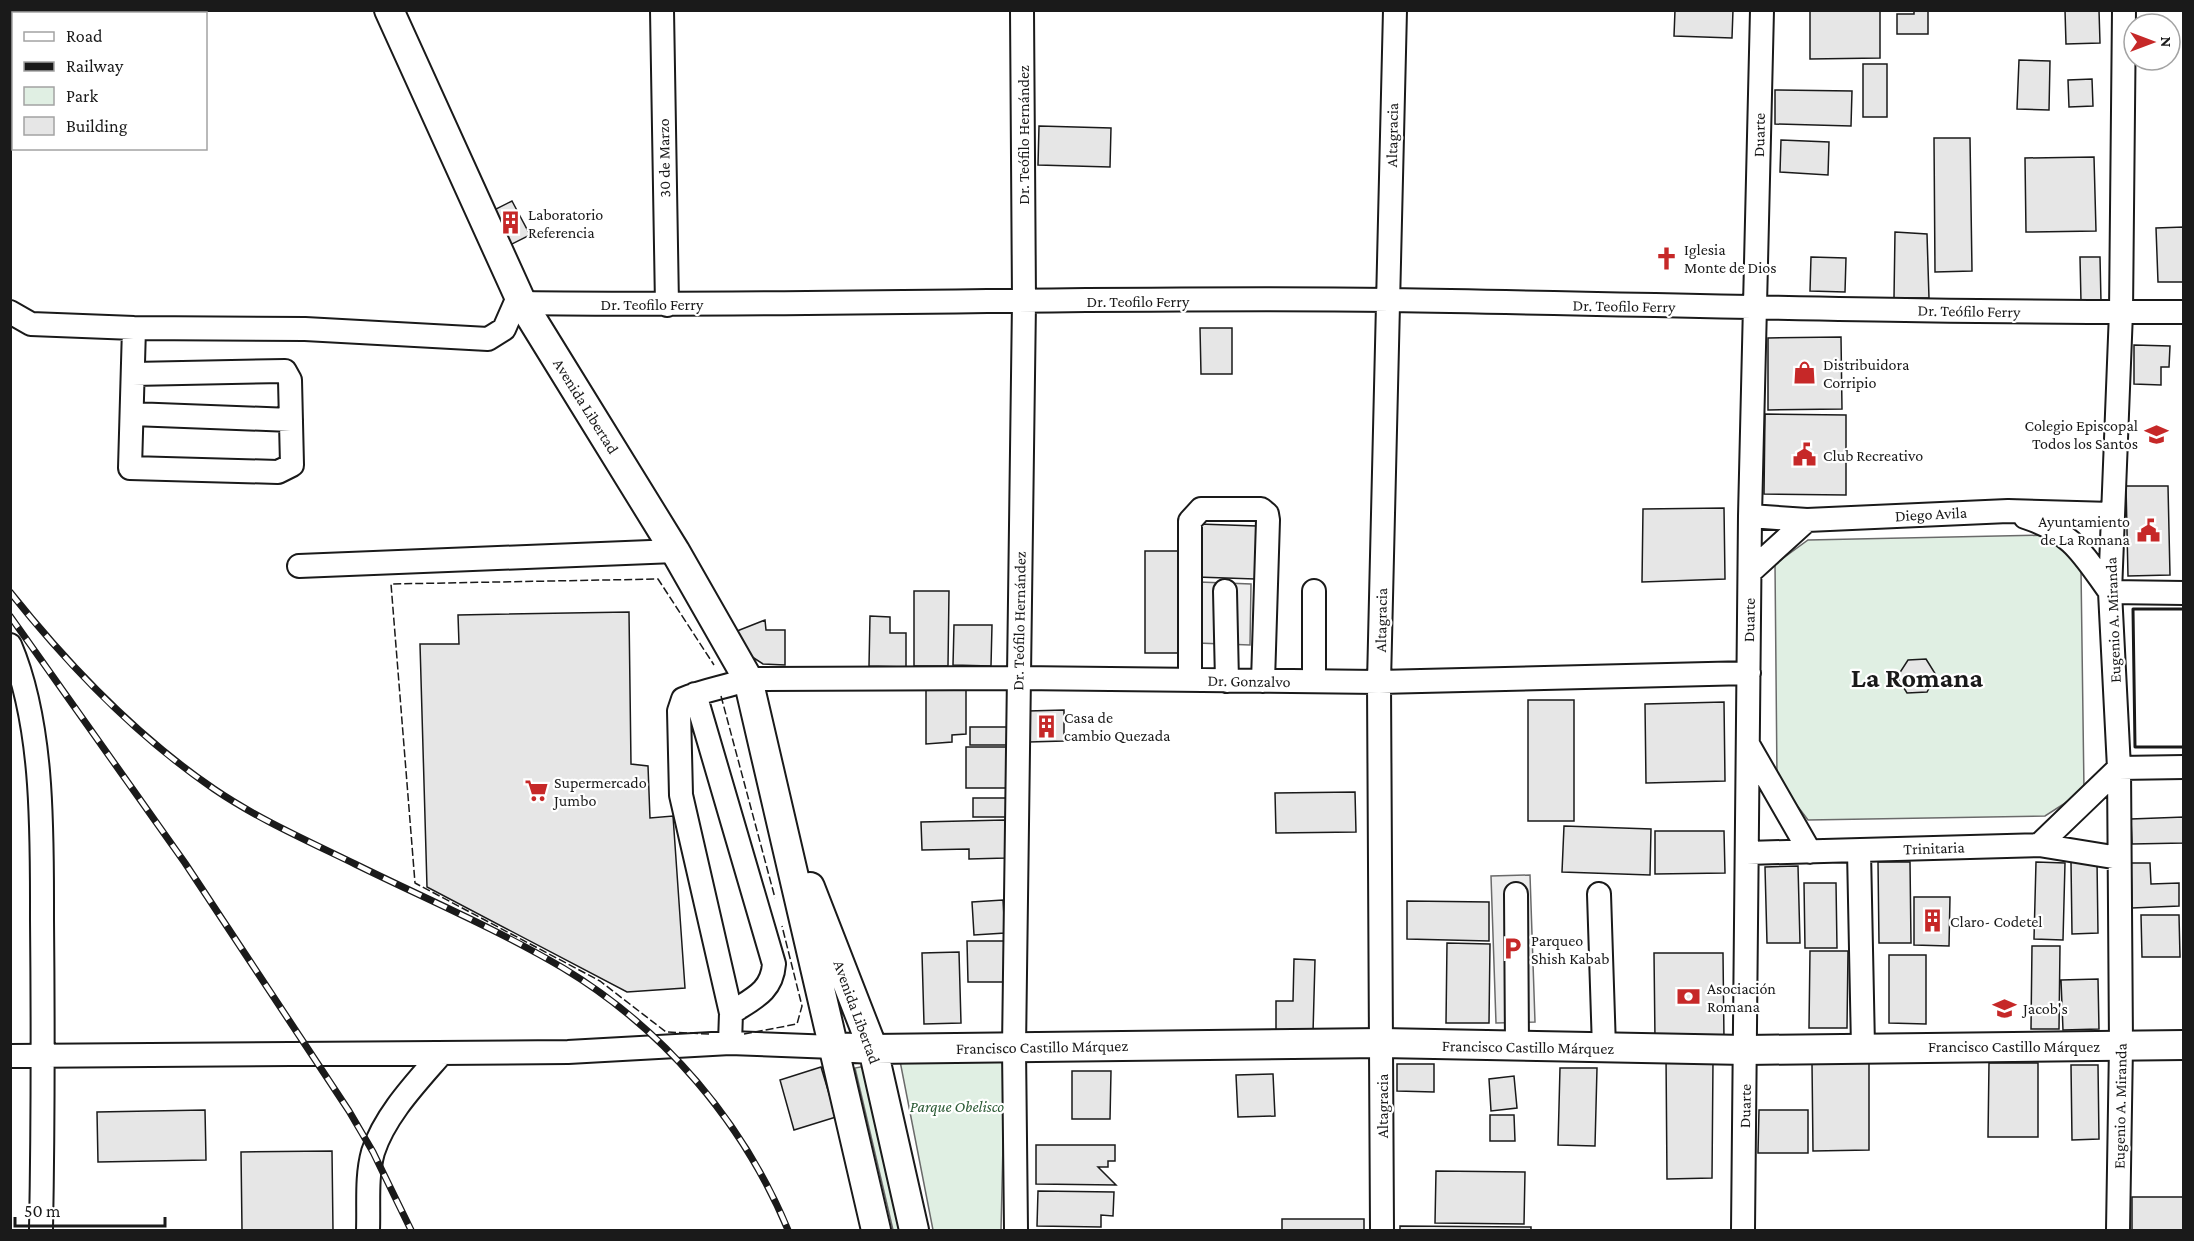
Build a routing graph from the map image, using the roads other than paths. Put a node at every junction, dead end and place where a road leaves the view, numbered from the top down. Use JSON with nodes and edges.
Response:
{"nodes":[{"id":1,"x":389,"y":10,"type":"edge"},
{"id":2,"x":662,"y":10,"type":"edge"},
{"id":3,"x":1022,"y":10,"type":"edge"},
{"id":4,"x":1395,"y":10,"type":"edge"},
{"id":5,"x":1762,"y":10,"type":"edge"},
{"id":6,"x":2124,"y":10,"type":"edge"},
{"id":7,"x":1388,"y":300,"type":"junction"},
{"id":8,"x":1024,"y":302,"type":"junction"},
{"id":9,"x":522,"y":303,"type":"junction"},
{"id":10,"x":667,"y":305,"type":"junction"},
{"id":11,"x":1754,"y":309,"type":"junction"},
{"id":12,"x":10,"y":312,"type":"edge"},
{"id":13,"x":2121,"y":312,"type":"junction"},
{"id":14,"x":2184,"y":312,"type":"edge"},
{"id":15,"x":134,"y":328,"type":"junction"},
{"id":16,"x":133,"y":374,"type":"junction"},
{"id":17,"x":132,"y":414,"type":"junction"},
{"id":18,"x":291,"y":420,"type":"junction"},
{"id":19,"x":2008,"y":511,"type":"junction"},
{"id":20,"x":2112,"y":514,"type":"junction"},
{"id":21,"x":1750,"y":516,"type":"junction"},
{"id":22,"x":1807,"y":520,"type":"junction"},
{"id":23,"x":675,"y":551,"type":"junction"},
{"id":24,"x":299,"y":566,"type":"dead end"},
{"id":25,"x":1750,"y":572,"type":"junction"},
{"id":26,"x":1225,"y":591,"type":"dead end"},
{"id":27,"x":1314,"y":591,"type":"dead end"},
{"id":28,"x":2110,"y":592,"type":"junction"},
{"id":29,"x":2184,"y":593,"type":"edge"},
{"id":30,"x":10,"y":645,"type":"edge"},
{"id":31,"x":1749,"y":673,"type":"junction"},
{"id":32,"x":1018,"y":678,"type":"junction"},
{"id":33,"x":748,"y":680,"type":"junction"},
{"id":34,"x":1190,"y":680,"type":"junction"},
{"id":35,"x":1227,"y":681,"type":"junction"},
{"id":36,"x":1263,"y":681,"type":"junction"},
{"id":37,"x":1314,"y":681,"type":"junction"},
{"id":38,"x":1379,"y":682,"type":"junction"},
{"id":39,"x":695,"y":694,"type":"junction"},
{"id":40,"x":1748,"y":744,"type":"junction"},
{"id":41,"x":2184,"y":767,"type":"edge"},
{"id":42,"x":2119,"y":768,"type":"junction"},
{"id":43,"x":776,"y":801,"type":"junction"},
{"id":44,"x":2039,"y":845,"type":"junction"},
{"id":45,"x":1859,"y":851,"type":"junction"},
{"id":46,"x":1810,"y":852,"type":"junction"},
{"id":47,"x":1748,"y":853,"type":"junction"},
{"id":48,"x":2119,"y":858,"type":"junction"},
{"id":49,"x":1516,"y":894,"type":"dead end"},
{"id":50,"x":1599,"y":894,"type":"dead end"},
{"id":51,"x":731,"y":1013,"type":"junction"},
{"id":52,"x":730,"y":1043,"type":"junction"},
{"id":53,"x":1382,"y":1043,"type":"junction"},
{"id":54,"x":2121,"y":1045,"type":"junction"},
{"id":55,"x":2184,"y":1045,"type":"edge"},
{"id":56,"x":834,"y":1047,"type":"junction"},
{"id":57,"x":1517,"y":1047,"type":"junction"},
{"id":58,"x":1863,"y":1047,"type":"junction"},
{"id":59,"x":1014,"y":1048,"type":"junction"},
{"id":60,"x":1604,"y":1048,"type":"junction"},
{"id":61,"x":873,"y":1049,"type":"junction"},
{"id":62,"x":1746,"y":1050,"type":"junction"},
{"id":63,"x":441,"y":1054,"type":"junction"},
{"id":64,"x":44,"y":1055,"type":"junction"},
{"id":65,"x":10,"y":1056,"type":"edge"},
{"id":66,"x":41,"y":1230,"type":"edge"},
{"id":67,"x":368,"y":1230,"type":"edge"},
{"id":68,"x":876,"y":1230,"type":"edge"},
{"id":69,"x":914,"y":1230,"type":"edge"},
{"id":70,"x":1016,"y":1230,"type":"edge"},
{"id":71,"x":1382,"y":1230,"type":"edge"},
{"id":72,"x":1743,"y":1230,"type":"edge"},
{"id":73,"x":2118,"y":1230,"type":"edge"}],
"edges":[{"from":1,"to":9,"type":"main road","name":"Avenida Libertad"},
{"from":2,"to":10,"type":"street","name":"30 de Marzo"},
{"from":3,"to":8,"type":"street","name":"Dr. Teófilo Hernández"},
{"from":4,"to":7,"type":"street","name":"Altagracia"},
{"from":5,"to":11,"type":"street","name":"Duarte"},
{"from":6,"to":13,"type":"street","name":"Eugenio A. Miranda"},
{"from":7,"to":8,"type":"street","name":"Dr. Teofilo Ferry"},
{"from":7,"to":11,"type":"street","name":"Dr. Teofilo Ferry"},
{"from":7,"to":38,"type":"street","name":"Altagracia"},
{"from":8,"to":10,"type":"street","name":"Dr. Teofilo Ferry"},
{"from":8,"to":32,"type":"street","name":"Dr. Teófilo Hernández"},
{"from":9,"to":10,"type":"street","name":"Dr. Teofilo Ferry"},
{"from":9,"to":15,"type":"street"},
{"from":9,"to":23,"type":"main road","name":"Avenida Libertad"},
{"from":11,"to":13,"type":"street","name":"Dr. Teófilo Ferry"},
{"from":11,"to":21,"type":"street","name":"Duarte"},
{"from":12,"to":15,"type":"street"},
{"from":13,"to":14,"type":"street","name":"Dr. Teófilo Ferry"},
{"from":13,"to":20,"type":"street","name":"Eugenio A. Miranda"},
{"from":15,"to":16,"type":"street"},
{"from":16,"to":17,"type":"street"},
{"from":16,"to":18,"type":"street"},
{"from":17,"to":18,"type":"street"},
{"from":17,"to":18,"type":"street"},
{"from":19,"to":20,"type":"street","name":"Diego Avila"},
{"from":19,"to":22,"type":"street","name":"Diego Avila"},
{"from":19,"to":28,"type":"street"},
{"from":20,"to":28,"type":"street","name":"Eugenio A. Miranda"},
{"from":21,"to":22,"type":"street","name":"Diego Avila"},
{"from":21,"to":25,"type":"street","name":"Duarte"},
{"from":22,"to":25,"type":"street"},
{"from":23,"to":24,"type":"street"},
{"from":23,"to":33,"type":"main road","name":"Avenida Libertad"},
{"from":25,"to":31,"type":"street","name":"Duarte"},
{"from":26,"to":35,"type":"street"},
{"from":27,"to":37,"type":"street"},
{"from":28,"to":29,"type":"street"},
{"from":28,"to":42,"type":"street","name":"Eugenio A. Miranda"},
{"from":30,"to":64,"type":"street"},
{"from":31,"to":38,"type":"street","name":"Dr. Gonzalvo"},
{"from":31,"to":40,"type":"street","name":"Duarte"},
{"from":32,"to":33,"type":"street","name":"Dr. Gonzalvo"},
{"from":32,"to":34,"type":"street","name":"Dr. Gonzalvo"},
{"from":32,"to":59,"type":"street","name":"Dr. Teófilo Hernández"},
{"from":33,"to":39,"type":"street","name":"Dr. Gonzalvo"},
{"from":33,"to":43,"type":"main road","name":"Avenida Libertad"},
{"from":34,"to":35,"type":"street","name":"Dr. Gonzalvo"},
{"from":34,"to":36,"type":"street"},
{"from":35,"to":36,"type":"street","name":"Dr. Gonzalvo"},
{"from":36,"to":37,"type":"street","name":"Dr. Gonzalvo"},
{"from":37,"to":38,"type":"street","name":"Dr. Gonzalvo"},
{"from":38,"to":53,"type":"street","name":"Altagracia"},
{"from":39,"to":51,"type":"street"},
{"from":39,"to":51,"type":"street"},
{"from":40,"to":46,"type":"street"},
{"from":40,"to":47,"type":"street","name":"Duarte"},
{"from":41,"to":42,"type":"street"},
{"from":42,"to":44,"type":"street"},
{"from":42,"to":48,"type":"street","name":"Eugenio A. Miranda"},
{"from":43,"to":56,"type":"main road","name":"Avenida Libertad"},
{"from":43,"to":61,"type":"main road","name":"Avenida Libertad"},
{"from":44,"to":45,"type":"street","name":"Trinitaria"},
{"from":44,"to":48,"type":"street","name":"Trinitaria"},
{"from":45,"to":46,"type":"street","name":"Trinitaria"},
{"from":45,"to":58,"type":"street"},
{"from":46,"to":47,"type":"street","name":"Trinitaria"},
{"from":47,"to":62,"type":"street","name":"Duarte"},
{"from":48,"to":54,"type":"street","name":"Eugenio A. Miranda"},
{"from":49,"to":57,"type":"street"},
{"from":50,"to":60,"type":"street"},
{"from":51,"to":52,"type":"street"},
{"from":52,"to":56,"type":"street"},
{"from":52,"to":63,"type":"street"},
{"from":53,"to":57,"type":"main road","name":"Francisco Castillo Márquez"},
{"from":53,"to":59,"type":"main road","name":"Francisco Castillo Márquez"},
{"from":53,"to":71,"type":"street","name":"Altagracia"},
{"from":54,"to":55,"type":"main road","name":"Francisco Castillo Márquez"},
{"from":54,"to":58,"type":"main road","name":"Francisco Castillo Márquez"},
{"from":54,"to":73,"type":"street","name":"Eugenio A. Miranda"},
{"from":56,"to":61,"type":"main road","name":"Francisco Castillo Márquez"},
{"from":56,"to":68,"type":"main road","name":"Avenida Libertad"},
{"from":57,"to":60,"type":"main road","name":"Francisco Castillo Márquez"},
{"from":58,"to":62,"type":"main road","name":"Francisco Castillo Márquez"},
{"from":59,"to":61,"type":"main road","name":"Francisco Castillo Márquez"},
{"from":59,"to":70,"type":"street","name":"Dr. Teófilo Hernández"},
{"from":60,"to":62,"type":"main road","name":"Francisco Castillo Márquez"},
{"from":61,"to":69,"type":"main road","name":"Avenida Libertad"},
{"from":62,"to":72,"type":"street","name":"Duarte"},
{"from":63,"to":64,"type":"street"},
{"from":63,"to":67,"type":"street"},
{"from":64,"to":65,"type":"street"},
{"from":64,"to":66,"type":"street"}]}
